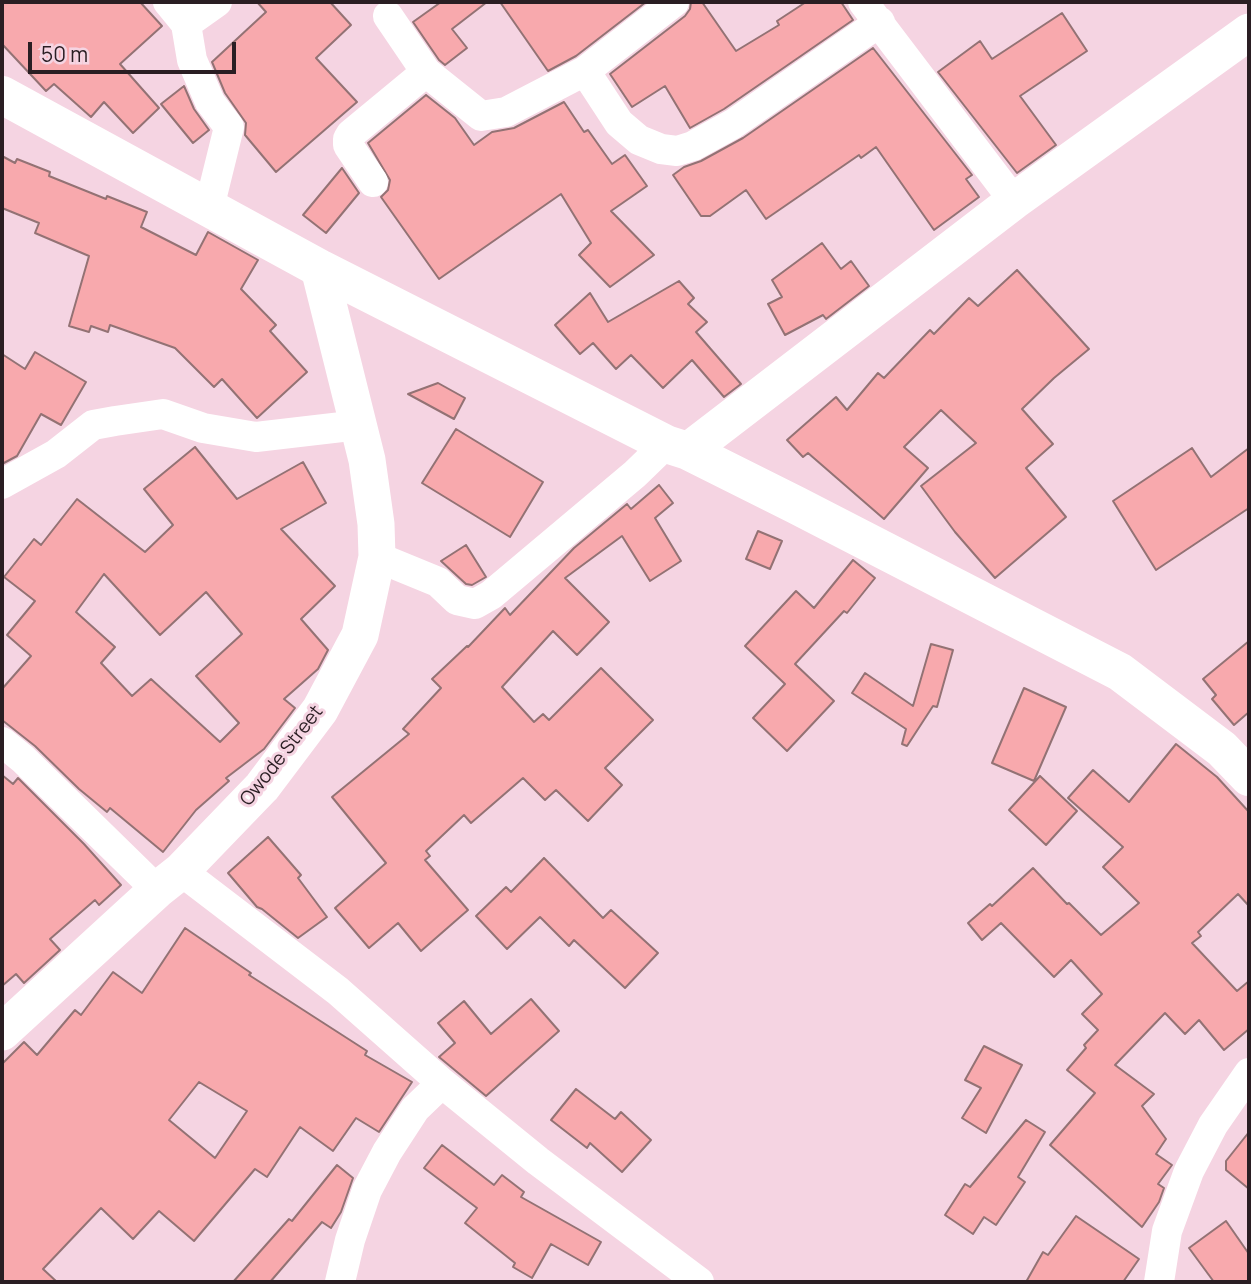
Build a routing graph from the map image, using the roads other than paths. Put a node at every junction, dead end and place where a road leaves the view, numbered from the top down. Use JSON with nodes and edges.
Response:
{"nodes":[{"id":1,"x":217,"y":2,"type":"edge"},
{"id":2,"x":674,"y":2,"type":"edge"},
{"id":3,"x":390,"y":6,"type":"edge"},
{"id":4,"x":871,"y":12,"type":"edge"},
{"id":5,"x":177,"y":13,"type":"edge"},
{"id":6,"x":1249,"y":32,"type":"edge"},
{"id":7,"x":585,"y":71,"type":"junction"},
{"id":8,"x":426,"y":72,"type":"junction"},
{"id":9,"x":2,"y":95,"type":"edge"},
{"id":10,"x":373,"y":182,"type":"dead end"},
{"id":11,"x":1014,"y":201,"type":"junction"},
{"id":12,"x":209,"y":208,"type":"junction"},
{"id":13,"x":319,"y":268,"type":"junction"},
{"id":14,"x":359,"y":425,"type":"junction"},
{"id":15,"x":677,"y":448,"type":"junction"},
{"id":16,"x":2,"y":484,"type":"edge"},
{"id":17,"x":377,"y":557,"type":"junction"},
{"id":18,"x":2,"y":742,"type":"edge"},
{"id":19,"x":1249,"y":777,"type":"edge"},
{"id":20,"x":169,"y":881,"type":"junction"},
{"id":21,"x":2,"y":1032,"type":"edge"},
{"id":22,"x":1249,"y":1073,"type":"edge"},
{"id":23,"x":442,"y":1083,"type":"junction"},
{"id":24,"x":340,"y":1282,"type":"edge"},
{"id":25,"x":699,"y":1282,"type":"edge"},
{"id":26,"x":1159,"y":1282,"type":"edge"}],
"edges":[{"from":1,"to":5,"type":"street"},
{"from":2,"to":7,"type":"street"},
{"from":3,"to":8,"type":"street"},
{"from":4,"to":7,"type":"street"},
{"from":4,"to":11,"type":"street"},
{"from":5,"to":12,"type":"street"},
{"from":6,"to":11,"type":"street"},
{"from":7,"to":8,"type":"street"},
{"from":8,"to":10,"type":"street"},
{"from":9,"to":12,"type":"main road"},
{"from":11,"to":15,"type":"street"},
{"from":12,"to":13,"type":"main road"},
{"from":13,"to":14,"type":"street","name":"Owode Street"},
{"from":13,"to":15,"type":"main road"},
{"from":14,"to":16,"type":"street"},
{"from":14,"to":17,"type":"street","name":"Owode Street"},
{"from":15,"to":17,"type":"street"},
{"from":15,"to":19,"type":"main road"},
{"from":17,"to":20,"type":"street","name":"Owode Street"},
{"from":18,"to":20,"type":"street"},
{"from":20,"to":21,"type":"street","name":"Owode Street"},
{"from":20,"to":23,"type":"street"},
{"from":22,"to":26,"type":"street"},
{"from":23,"to":24,"type":"street"},
{"from":23,"to":25,"type":"street"}]}
